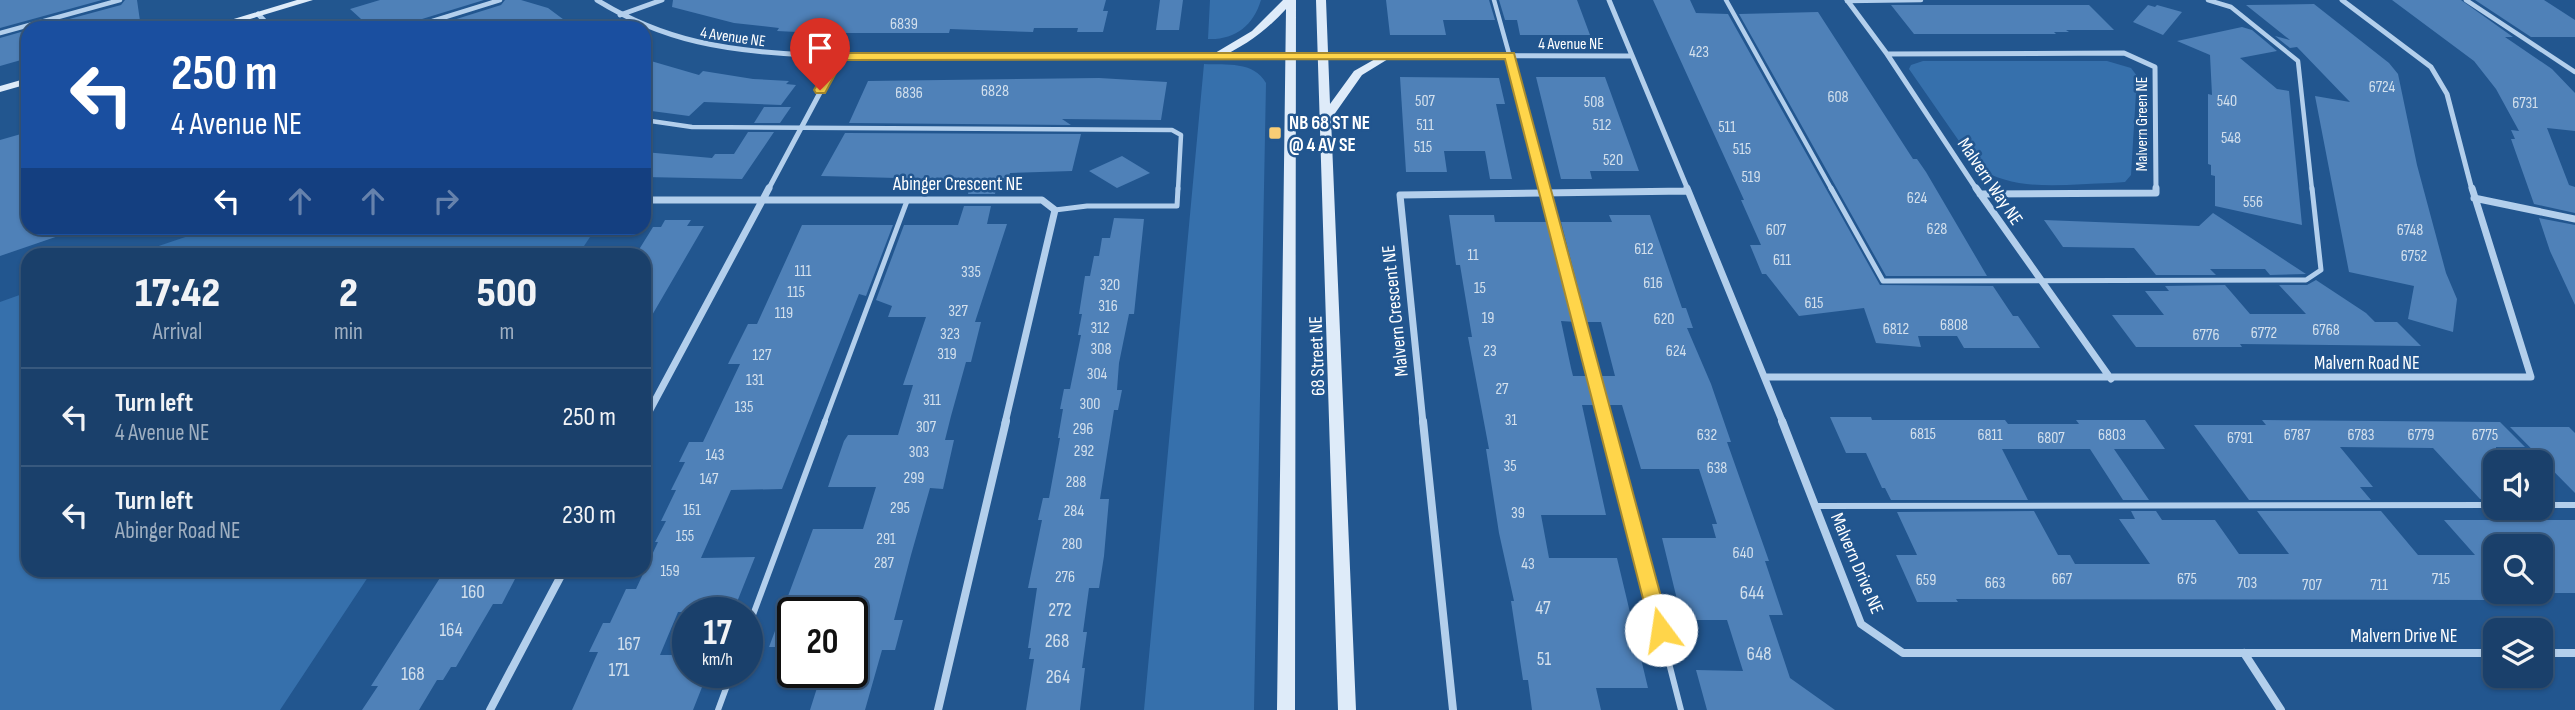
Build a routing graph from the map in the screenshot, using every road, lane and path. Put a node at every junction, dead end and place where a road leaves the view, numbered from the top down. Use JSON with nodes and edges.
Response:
{"nodes":[{"id":1,"x":120,"y":0,"type":"edge"},
{"id":2,"x":308,"y":0,"type":"edge"},
{"id":3,"x":500,"y":0,"type":"edge"},
{"id":4,"x":597,"y":0,"type":"edge"},
{"id":5,"x":662,"y":0,"type":"edge"},
{"id":6,"x":1290,"y":0,"type":"edge"},
{"id":7,"x":1321,"y":0,"type":"edge"},
{"id":8,"x":1494,"y":0,"type":"edge"},
{"id":9,"x":1609,"y":0,"type":"edge"},
{"id":10,"x":1726,"y":0,"type":"edge"},
{"id":11,"x":1847,"y":0,"type":"edge"},
{"id":12,"x":1921,"y":0,"type":"edge"},
{"id":13,"x":2208,"y":0,"type":"edge"},
{"id":14,"x":2342,"y":0,"type":"edge"},
{"id":15,"x":2466,"y":0,"type":"edge"},
{"id":16,"x":258,"y":14,"type":"junction"},
{"id":17,"x":619,"y":15,"type":"junction"},
{"id":18,"x":437,"y":20,"type":"joint"},
{"id":19,"x":44,"y":21,"type":"edge"},
{"id":20,"x":234,"y":21,"type":"edge"},
{"id":21,"x":264,"y":21,"type":"edge"},
{"id":22,"x":434,"y":21,"type":"edge"},
{"id":23,"x":632,"y":21,"type":"edge"},
{"id":24,"x":21,"y":27,"type":"edge"},
{"id":25,"x":651,"y":29,"type":"edge"},
{"id":26,"x":0,"y":33,"type":"edge"},
{"id":27,"x":1887,"y":54,"type":"junction"},
{"id":28,"x":1215,"y":56,"type":"junction"},
{"id":29,"x":1291,"y":56,"type":"junction"},
{"id":30,"x":1324,"y":56,"type":"junction"},
{"id":31,"x":1388,"y":56,"type":"junction"},
{"id":32,"x":1510,"y":56,"type":"junction"},
{"id":33,"x":1632,"y":56,"type":"junction"},
{"id":34,"x":839,"y":57,"type":"junction"},
{"id":35,"x":2575,"y":72,"type":"edge"},
{"id":36,"x":21,"y":82,"type":"edge"},
{"id":37,"x":0,"y":89,"type":"edge"},
{"id":38,"x":1327,"y":117,"type":"junction"},
{"id":39,"x":651,"y":121,"type":"edge"},
{"id":40,"x":801,"y":128,"type":"junction"},
{"id":41,"x":1687,"y":191,"type":"junction"},
{"id":42,"x":1548,"y":193,"type":"junction"},
{"id":43,"x":1980,"y":194,"type":"junction"},
{"id":44,"x":2474,"y":198,"type":"junction"},
{"id":45,"x":651,"y":200,"type":"edge"},
{"id":46,"x":761,"y":201,"type":"junction"},
{"id":47,"x":907,"y":201,"type":"junction"},
{"id":48,"x":1055,"y":210,"type":"junction"},
{"id":49,"x":2575,"y":219,"type":"edge"},
{"id":50,"x":2042,"y":281,"type":"junction"},
{"id":51,"x":1765,"y":377,"type":"junction"},
{"id":52,"x":2111,"y":379,"type":"junction"},
{"id":53,"x":651,"y":408,"type":"edge"},
{"id":54,"x":2483,"y":505,"type":"edge"},
{"id":55,"x":2553,"y":505,"type":"edge"},
{"id":56,"x":2575,"y":505,"type":"edge"},
{"id":57,"x":1815,"y":506,"type":"junction"},
{"id":58,"x":560,"y":577,"type":"edge"},
{"id":59,"x":760,"y":597,"type":"edge"},
{"id":60,"x":2244,"y":653,"type":"junction"},
{"id":61,"x":2483,"y":653,"type":"edge"},
{"id":62,"x":2553,"y":653,"type":"edge"},
{"id":63,"x":2575,"y":653,"type":"edge"},
{"id":64,"x":726,"y":688,"type":"edge"},
{"id":65,"x":490,"y":710,"type":"edge"},
{"id":66,"x":718,"y":710,"type":"edge"},
{"id":67,"x":939,"y":710,"type":"edge"},
{"id":68,"x":1286,"y":710,"type":"edge"},
{"id":69,"x":1347,"y":710,"type":"edge"},
{"id":70,"x":1453,"y":710,"type":"edge"},
{"id":71,"x":1681,"y":710,"type":"edge"},
{"id":72,"x":2281,"y":710,"type":"edge"}],
"edges":[{"from":1,"to":19,"type":"lane"},
{"from":2,"to":16,"type":"main road"},
{"from":3,"to":18,"type":"lane"},
{"from":4,"to":17,"type":"street","name":"4 Avenue NE"},
{"from":5,"to":17,"type":"street"},
{"from":6,"to":28,"type":"main road"},
{"from":6,"to":29,"type":"main road","name":"68 Street NE"},
{"from":7,"to":30,"type":"main road","name":"68 Street NE"},
{"from":8,"to":32,"type":"lane"},
{"from":9,"to":33,"type":"street","name":"Malvern Drive NE"},
{"from":10,"to":50,"type":"lane"},
{"from":11,"to":12,"type":"lane"},
{"from":11,"to":27,"type":"street","name":"Malvern Way NE"},
{"from":13,"to":50,"type":"lane"},
{"from":14,"to":44,"type":"street","name":"Malvern Road NE"},
{"from":15,"to":35,"type":"lane"},
{"from":16,"to":20,"type":"main road"},
{"from":16,"to":21,"type":"street"},
{"from":17,"to":23,"type":"street","name":"4 Avenue NE"},
{"from":18,"to":22,"type":"lane"},
{"from":24,"to":26,"type":"lane"},
{"from":25,"to":34,"type":"street","name":"4 Avenue NE"},
{"from":27,"to":43,"type":"street","name":"Malvern Way NE"},
{"from":27,"to":43,"type":"street","name":"Malvern Green NE"},
{"from":28,"to":29,"type":"street","name":"4 Avenue NE"},
{"from":28,"to":34,"type":"street","name":"4 Avenue NE"},
{"from":29,"to":30,"type":"street","name":"4 Avenue NE"},
{"from":29,"to":68,"type":"main road","name":"68 Street NE"},
{"from":30,"to":31,"type":"street","name":"4 Avenue NE"},
{"from":30,"to":38,"type":"main road","name":"68 Street NE"},
{"from":31,"to":32,"type":"street","name":"4 Avenue NE"},
{"from":31,"to":38,"type":"main road"},
{"from":32,"to":33,"type":"street","name":"4 Avenue NE"},
{"from":32,"to":42,"type":"lane"},
{"from":33,"to":41,"type":"street","name":"Malvern Drive NE"},
{"from":34,"to":40,"type":"street"},
{"from":36,"to":37,"type":"main road"},
{"from":38,"to":69,"type":"main road","name":"68 Street NE"},
{"from":39,"to":40,"type":"lane"},
{"from":40,"to":46,"type":"street"},
{"from":40,"to":48,"type":"lane"},
{"from":41,"to":42,"type":"street","name":"Malvern Crescent NE"},
{"from":41,"to":51,"type":"street","name":"Malvern Drive NE"},
{"from":42,"to":70,"type":"street","name":"Malvern Crescent NE"},
{"from":42,"to":71,"type":"lane"},
{"from":43,"to":50,"type":"street","name":"Malvern Way NE"},
{"from":44,"to":49,"type":"street"},
{"from":44,"to":52,"type":"street","name":"Malvern Road NE"},
{"from":45,"to":46,"type":"street","name":"Abinger Crescent NE"},
{"from":46,"to":47,"type":"street","name":"Abinger Crescent NE"},
{"from":46,"to":53,"type":"street"},
{"from":47,"to":48,"type":"street","name":"Abinger Crescent NE"},
{"from":47,"to":59,"type":"lane"},
{"from":48,"to":67,"type":"street"},
{"from":50,"to":52,"type":"street","name":"Malvern Way NE"},
{"from":51,"to":52,"type":"street","name":"Malvern Road NE"},
{"from":51,"to":57,"type":"street","name":"Malvern Drive NE"},
{"from":54,"to":57,"type":"lane"},
{"from":55,"to":56,"type":"lane"},
{"from":57,"to":60,"type":"street","name":"Malvern Drive NE"},
{"from":58,"to":65,"type":"street"},
{"from":60,"to":61,"type":"street","name":"Malvern Drive NE"},
{"from":60,"to":72,"type":"street"},
{"from":62,"to":63,"type":"street"},
{"from":64,"to":66,"type":"lane"}]}
